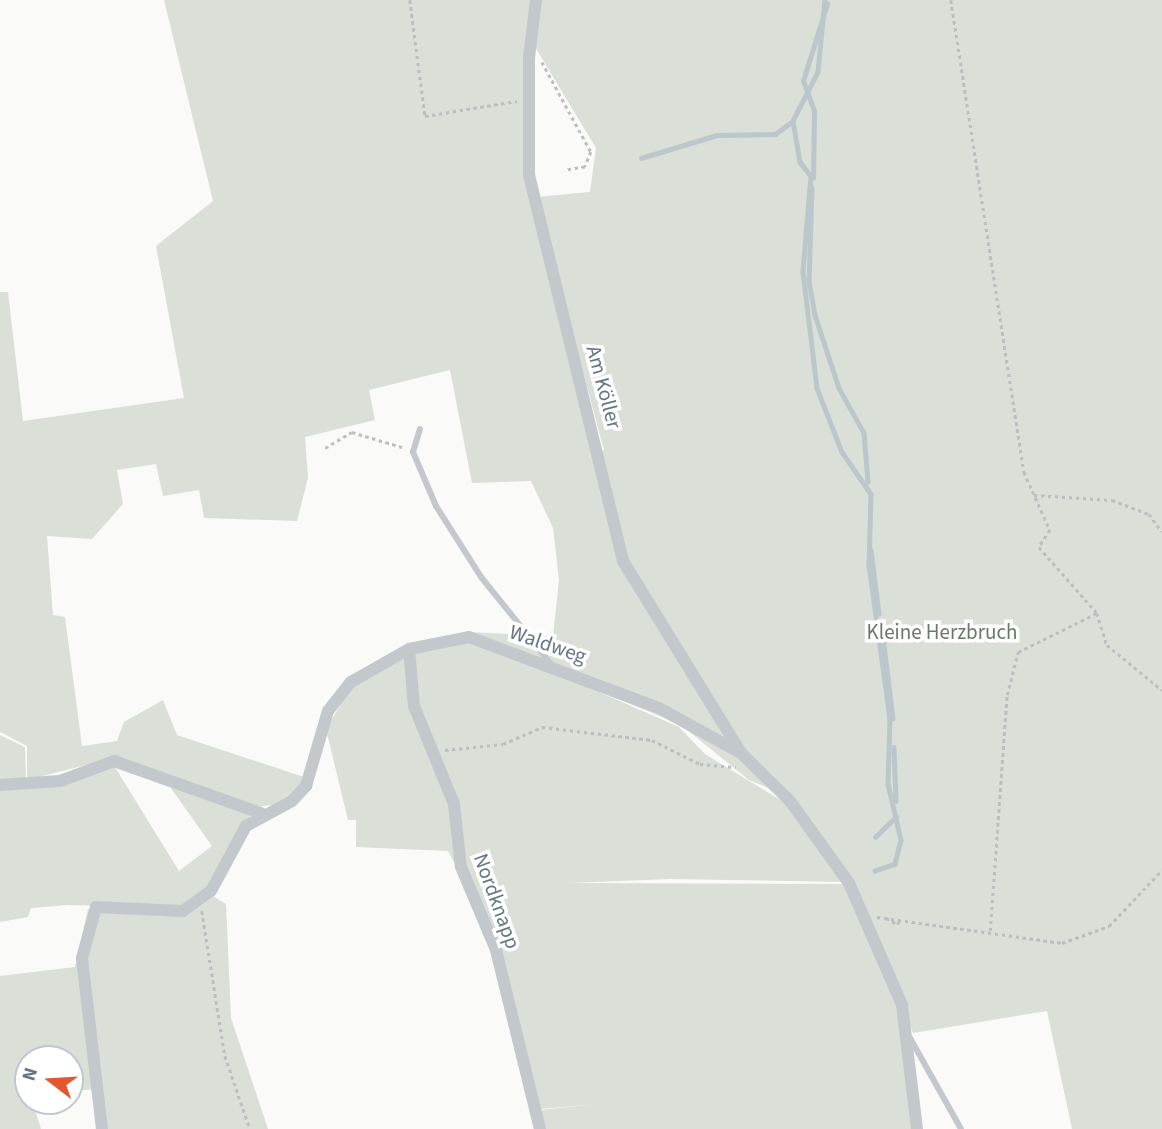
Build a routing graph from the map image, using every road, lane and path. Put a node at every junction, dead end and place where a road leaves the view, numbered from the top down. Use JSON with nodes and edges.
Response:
{"nodes":[{"id":1,"x":410,"y":0,"type":"edge"},
{"id":2,"x":537,"y":0,"type":"edge"},
{"id":3,"x":951,"y":0,"type":"edge"},
{"id":4,"x":530,"y":50,"type":"junction"},
{"id":5,"x":528,"y":100,"type":"junction"},
{"id":6,"x":565,"y":170,"type":"dead end"},
{"id":7,"x":420,"y":429,"type":"dead end"},
{"id":8,"x":325,"y":448,"type":"dead end"},
{"id":9,"x":413,"y":452,"type":"junction"},
{"id":10,"x":1034,"y":495,"type":"junction"},
{"id":11,"x":1162,"y":532,"type":"edge"},
{"id":12,"x":1097,"y":613,"type":"junction"},
{"id":13,"x":410,"y":649,"type":"junction"},
{"id":14,"x":551,"y":664,"type":"junction"},
{"id":15,"x":1162,"y":690,"type":"edge"},
{"id":16,"x":741,"y":753,"type":"junction"},
{"id":17,"x":432,"y":754,"type":"junction"},
{"id":18,"x":760,"y":768,"type":"junction"},
{"id":19,"x":0,"y":785,"type":"edge"},
{"id":20,"x":261,"y":813,"type":"junction"},
{"id":21,"x":1162,"y":870,"type":"edge"},
{"id":22,"x":199,"y":900,"type":"junction"},
{"id":23,"x":866,"y":916,"type":"junction"},
{"id":24,"x":990,"y":931,"type":"junction"},
{"id":25,"x":910,"y":1038,"type":"junction"},
{"id":26,"x":102,"y":1129,"type":"edge"},
{"id":27,"x":250,"y":1129,"type":"edge"},
{"id":28,"x":540,"y":1129,"type":"edge"},
{"id":29,"x":917,"y":1129,"type":"edge"},
{"id":30,"x":961,"y":1129,"type":"edge"}],
"edges":[{"from":1,"to":5,"type":"path"},
{"from":2,"to":4,"type":"street","name":"Am Köller"},
{"from":3,"to":10,"type":"path"},
{"from":4,"to":5,"type":"street","name":"Am Köller"},
{"from":4,"to":6,"type":"path"},
{"from":5,"to":16,"type":"street","name":"Am Köller"},
{"from":7,"to":9,"type":"lane"},
{"from":8,"to":9,"type":"path"},
{"from":9,"to":14,"type":"lane"},
{"from":10,"to":11,"type":"path"},
{"from":10,"to":12,"type":"path"},
{"from":12,"to":15,"type":"path"},
{"from":12,"to":24,"type":"path"},
{"from":13,"to":14,"type":"street","name":"Waldweg"},
{"from":13,"to":17,"type":"street","name":"Nordknapp"},
{"from":13,"to":20,"type":"street","name":"Waldweg"},
{"from":14,"to":16,"type":"street","name":"Waldweg"},
{"from":16,"to":18,"type":"street","name":"Waldweg"},
{"from":17,"to":18,"type":"path"},
{"from":17,"to":28,"type":"street","name":"Nordknapp"},
{"from":18,"to":23,"type":"street","name":"Waldweg"},
{"from":19,"to":20,"type":"street"},
{"from":20,"to":22,"type":"street"},
{"from":21,"to":24,"type":"path"},
{"from":22,"to":26,"type":"street"},
{"from":22,"to":27,"type":"path"},
{"from":23,"to":24,"type":"path"},
{"from":23,"to":25,"type":"street","name":"Waldweg"},
{"from":25,"to":29,"type":"street","name":"Waldweg"},
{"from":25,"to":30,"type":"lane"}]}
